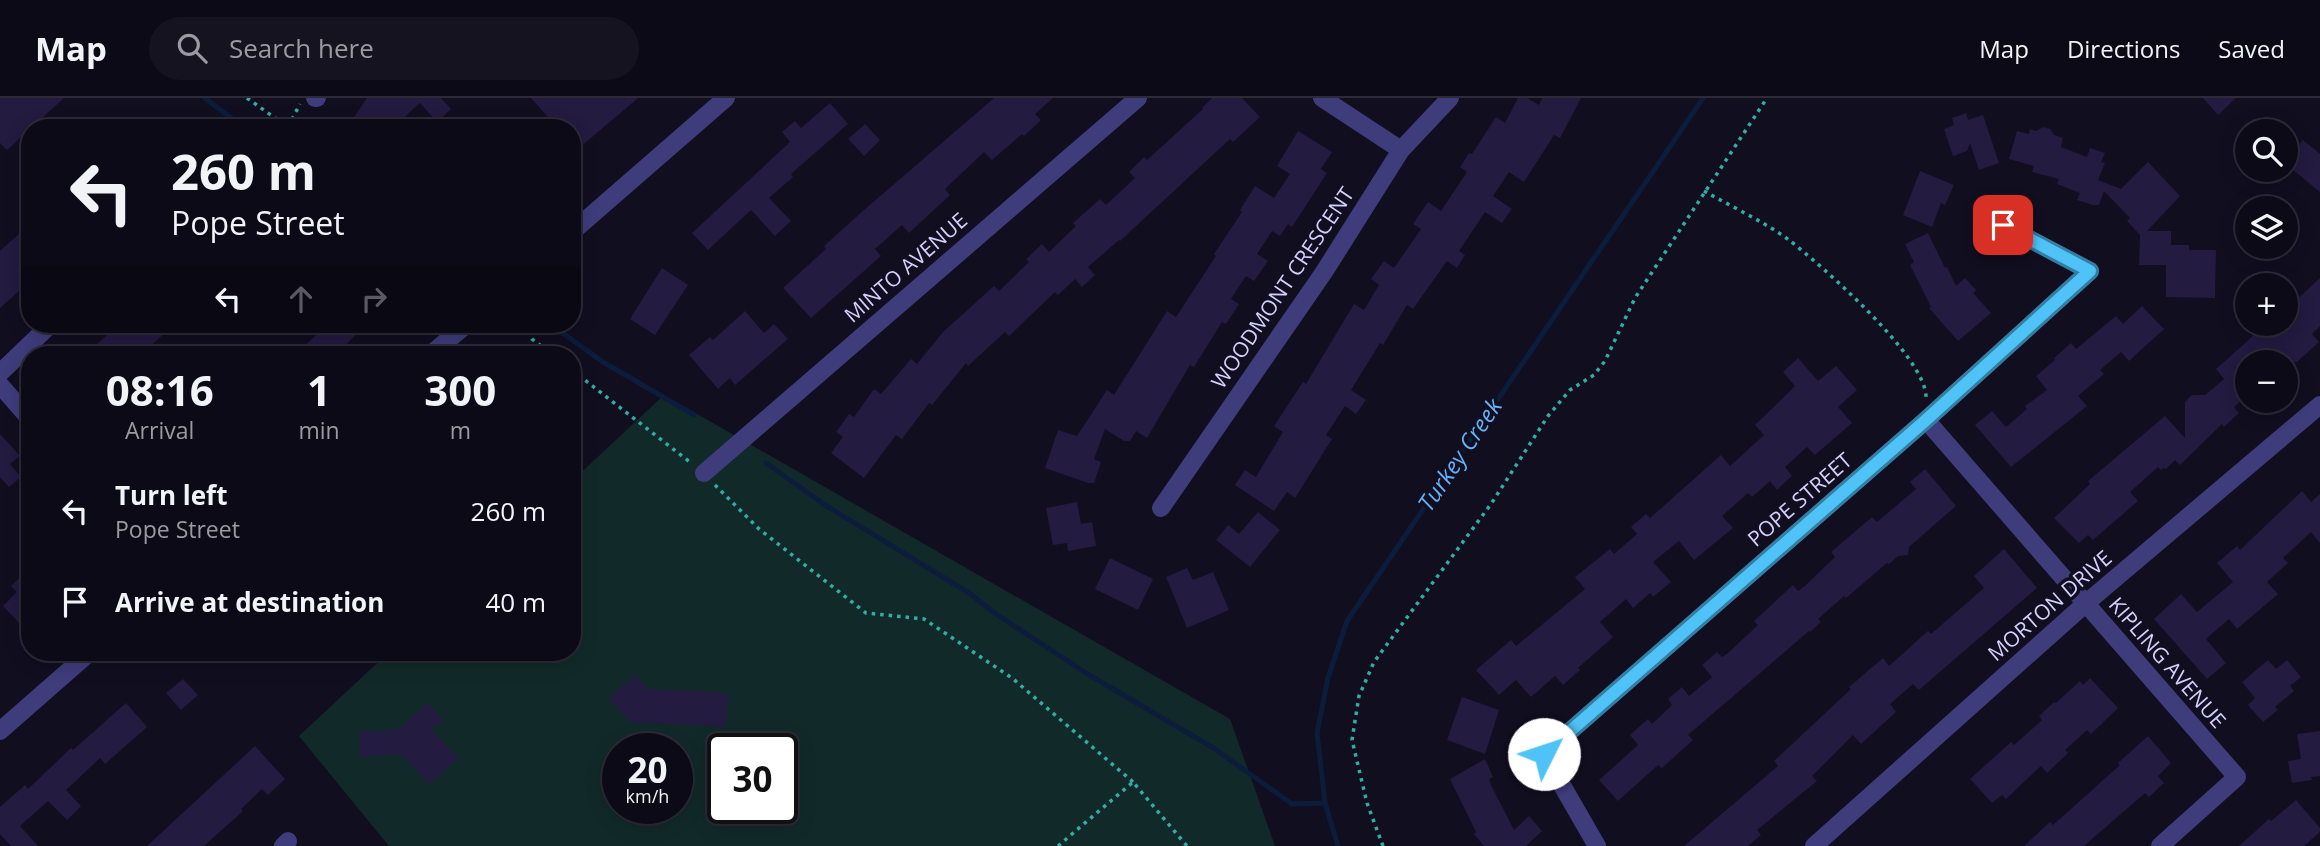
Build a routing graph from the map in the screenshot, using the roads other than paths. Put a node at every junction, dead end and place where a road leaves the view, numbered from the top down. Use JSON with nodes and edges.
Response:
{"nodes":[{"id":1,"x":726,"y":98,"type":"edge"},
{"id":2,"x":1138,"y":98,"type":"edge"},
{"id":3,"x":1322,"y":98,"type":"edge"},
{"id":4,"x":1450,"y":98,"type":"edge"},
{"id":5,"x":1401,"y":150,"type":"junction"},
{"id":6,"x":581,"y":224,"type":"edge"},
{"id":7,"x":2003,"y":225,"type":"dead end"},
{"id":8,"x":42,"y":333,"type":"edge"},
{"id":9,"x":456,"y":333,"type":"edge"},
{"id":10,"x":28,"y":346,"type":"edge"},
{"id":11,"x":441,"y":346,"type":"edge"},
{"id":12,"x":21,"y":353,"type":"edge"},
{"id":13,"x":0,"y":373,"type":"edge"},
{"id":14,"x":0,"y":385,"type":"edge"},
{"id":15,"x":2320,"y":405,"type":"edge"},
{"id":16,"x":21,"y":409,"type":"edge"},
{"id":17,"x":1926,"y":420,"type":"junction"},
{"id":18,"x":704,"y":473,"type":"road end"},
{"id":19,"x":1161,"y":508,"type":"dead end"},
{"id":20,"x":2085,"y":604,"type":"junction"},
{"id":21,"x":80,"y":661,"type":"edge"},
{"id":22,"x":0,"y":730,"type":"edge"},
{"id":23,"x":1597,"y":846,"type":"edge"},
{"id":24,"x":1814,"y":846,"type":"edge"},
{"id":25,"x":2160,"y":846,"type":"edge"}],
"edges":[{"from":1,"to":6,"type":"street"},
{"from":2,"to":18,"type":"street","name":"MINTO AVENUE"},
{"from":3,"to":5,"type":"street"},
{"from":4,"to":5,"type":"street","name":"WOODMONT CRESCENT"},
{"from":5,"to":19,"type":"street","name":"WOODMONT CRESCENT"},
{"from":7,"to":17,"type":"street","name":"POPE STREET"},
{"from":8,"to":10,"type":"street"},
{"from":9,"to":11,"type":"street"},
{"from":12,"to":13,"type":"street"},
{"from":14,"to":16,"type":"street"},
{"from":15,"to":20,"type":"street","name":"MORTON DRIVE"},
{"from":17,"to":20,"type":"street","name":"KIPLING AVENUE"},
{"from":17,"to":23,"type":"street","name":"POPE STREET"},
{"from":20,"to":24,"type":"street","name":"MORTON DRIVE"},
{"from":20,"to":25,"type":"street","name":"KIPLING AVENUE"},
{"from":21,"to":22,"type":"street"}]}
